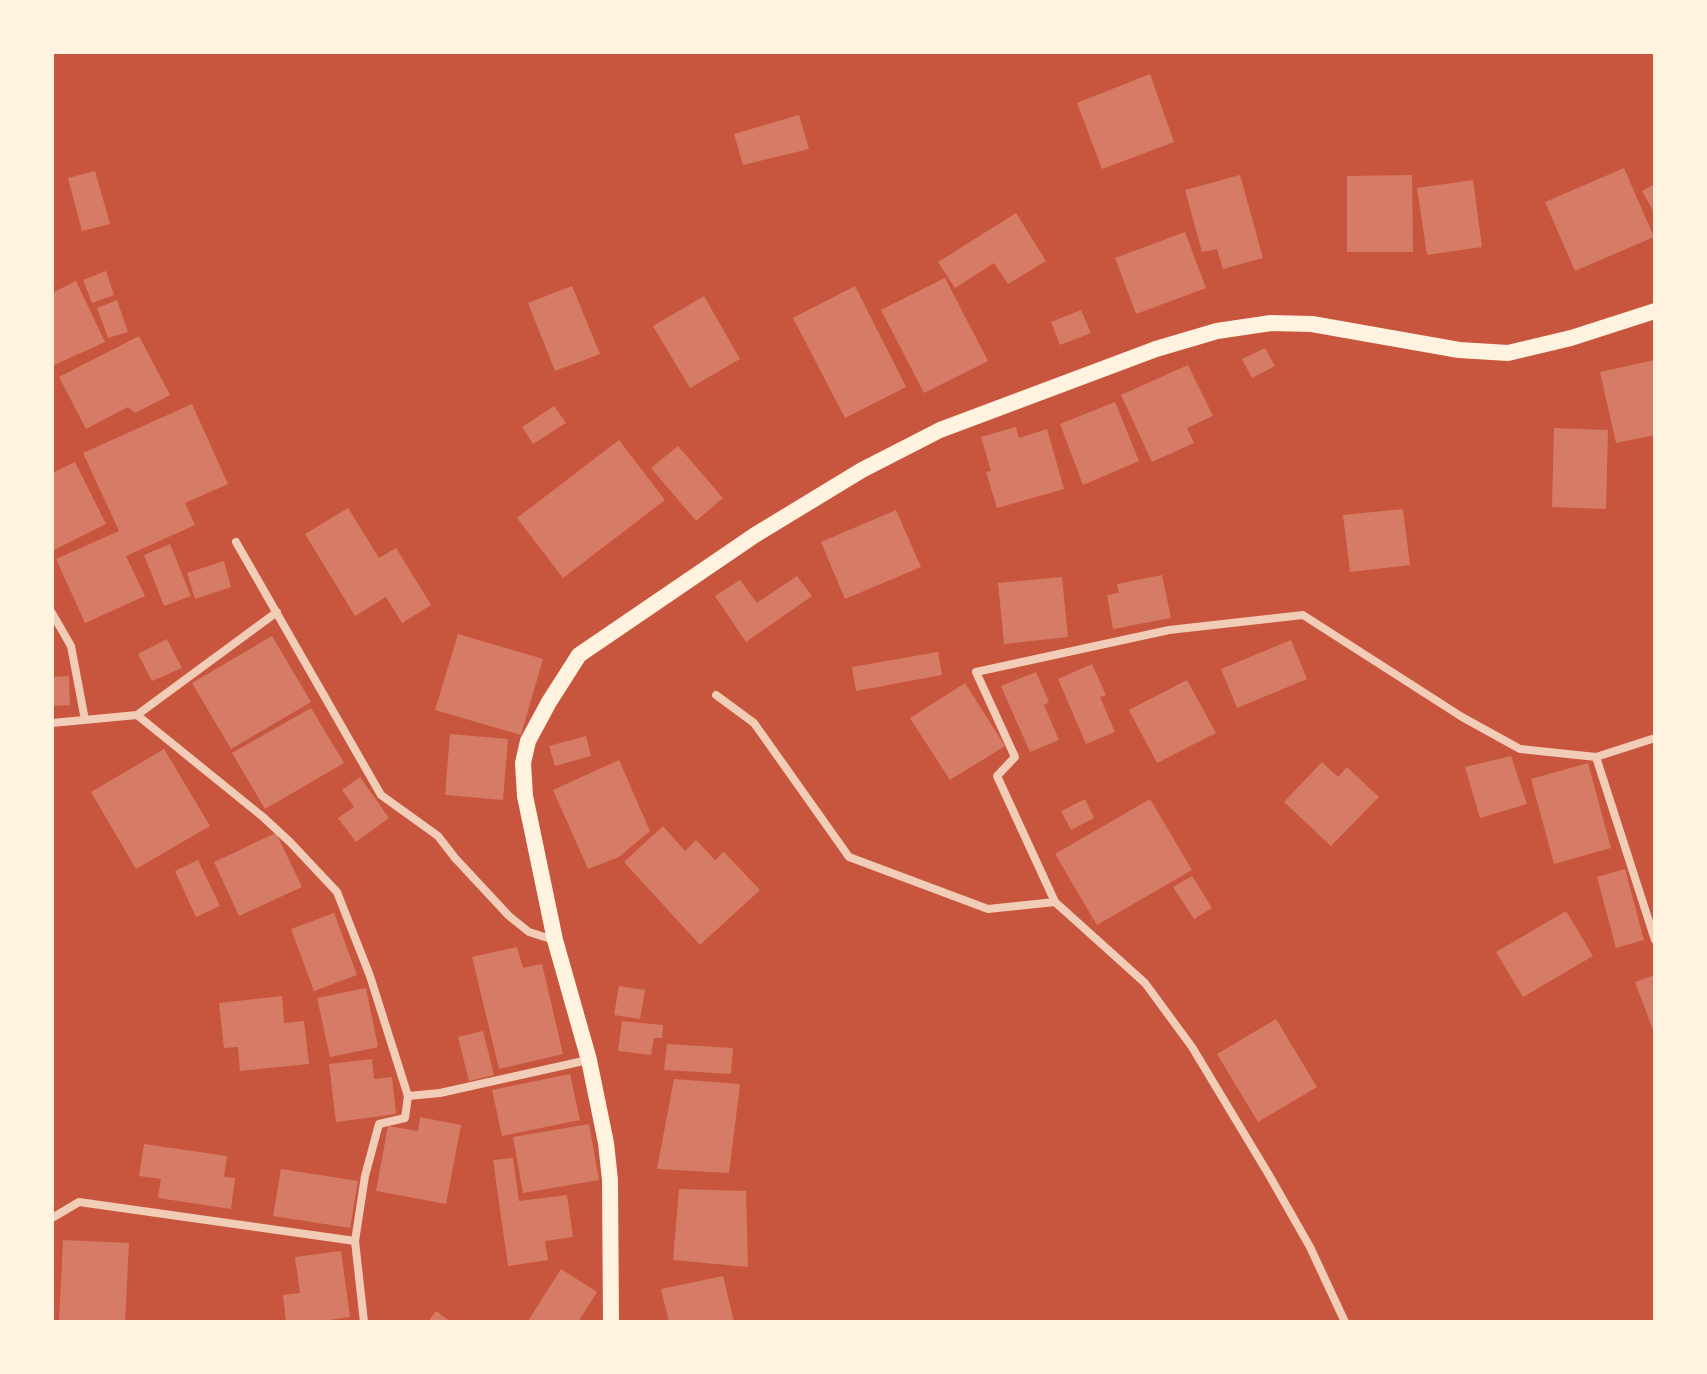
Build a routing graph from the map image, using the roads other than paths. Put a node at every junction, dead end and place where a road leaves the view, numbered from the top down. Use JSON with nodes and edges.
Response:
{"nodes":[{"id":1,"x":1655,"y":311,"type":"edge"},
{"id":2,"x":236,"y":542,"type":"dead end"},
{"id":3,"x":277,"y":612,"type":"junction"},
{"id":4,"x":52,"y":613,"type":"edge"},
{"id":5,"x":716,"y":695,"type":"dead end"},
{"id":6,"x":137,"y":715,"type":"junction"},
{"id":7,"x":85,"y":720,"type":"junction"},
{"id":8,"x":52,"y":723,"type":"edge"},
{"id":9,"x":1655,"y":738,"type":"edge"},
{"id":10,"x":1596,"y":757,"type":"junction"},
{"id":11,"x":1055,"y":902,"type":"junction"},
{"id":12,"x":555,"y":940,"type":"junction"},
{"id":13,"x":1655,"y":940,"type":"edge"},
{"id":14,"x":589,"y":1060,"type":"junction"},
{"id":15,"x":408,"y":1096,"type":"junction"},
{"id":16,"x":52,"y":1218,"type":"edge"},
{"id":17,"x":355,"y":1241,"type":"junction"},
{"id":18,"x":364,"y":1322,"type":"edge"},
{"id":19,"x":611,"y":1322,"type":"edge"},
{"id":20,"x":1345,"y":1322,"type":"edge"}],
"edges":[{"from":1,"to":12,"type":"main road"},
{"from":2,"to":3,"type":"street"},
{"from":3,"to":6,"type":"street"},
{"from":3,"to":12,"type":"street"},
{"from":4,"to":7,"type":"street"},
{"from":5,"to":11,"type":"street"},
{"from":6,"to":7,"type":"street"},
{"from":6,"to":15,"type":"street"},
{"from":7,"to":8,"type":"street"},
{"from":9,"to":10,"type":"street"},
{"from":10,"to":11,"type":"street"},
{"from":10,"to":13,"type":"street"},
{"from":11,"to":20,"type":"street"},
{"from":12,"to":14,"type":"main road"},
{"from":14,"to":15,"type":"street"},
{"from":14,"to":19,"type":"main road"},
{"from":15,"to":17,"type":"street"},
{"from":16,"to":17,"type":"street"},
{"from":17,"to":18,"type":"street"}]}
